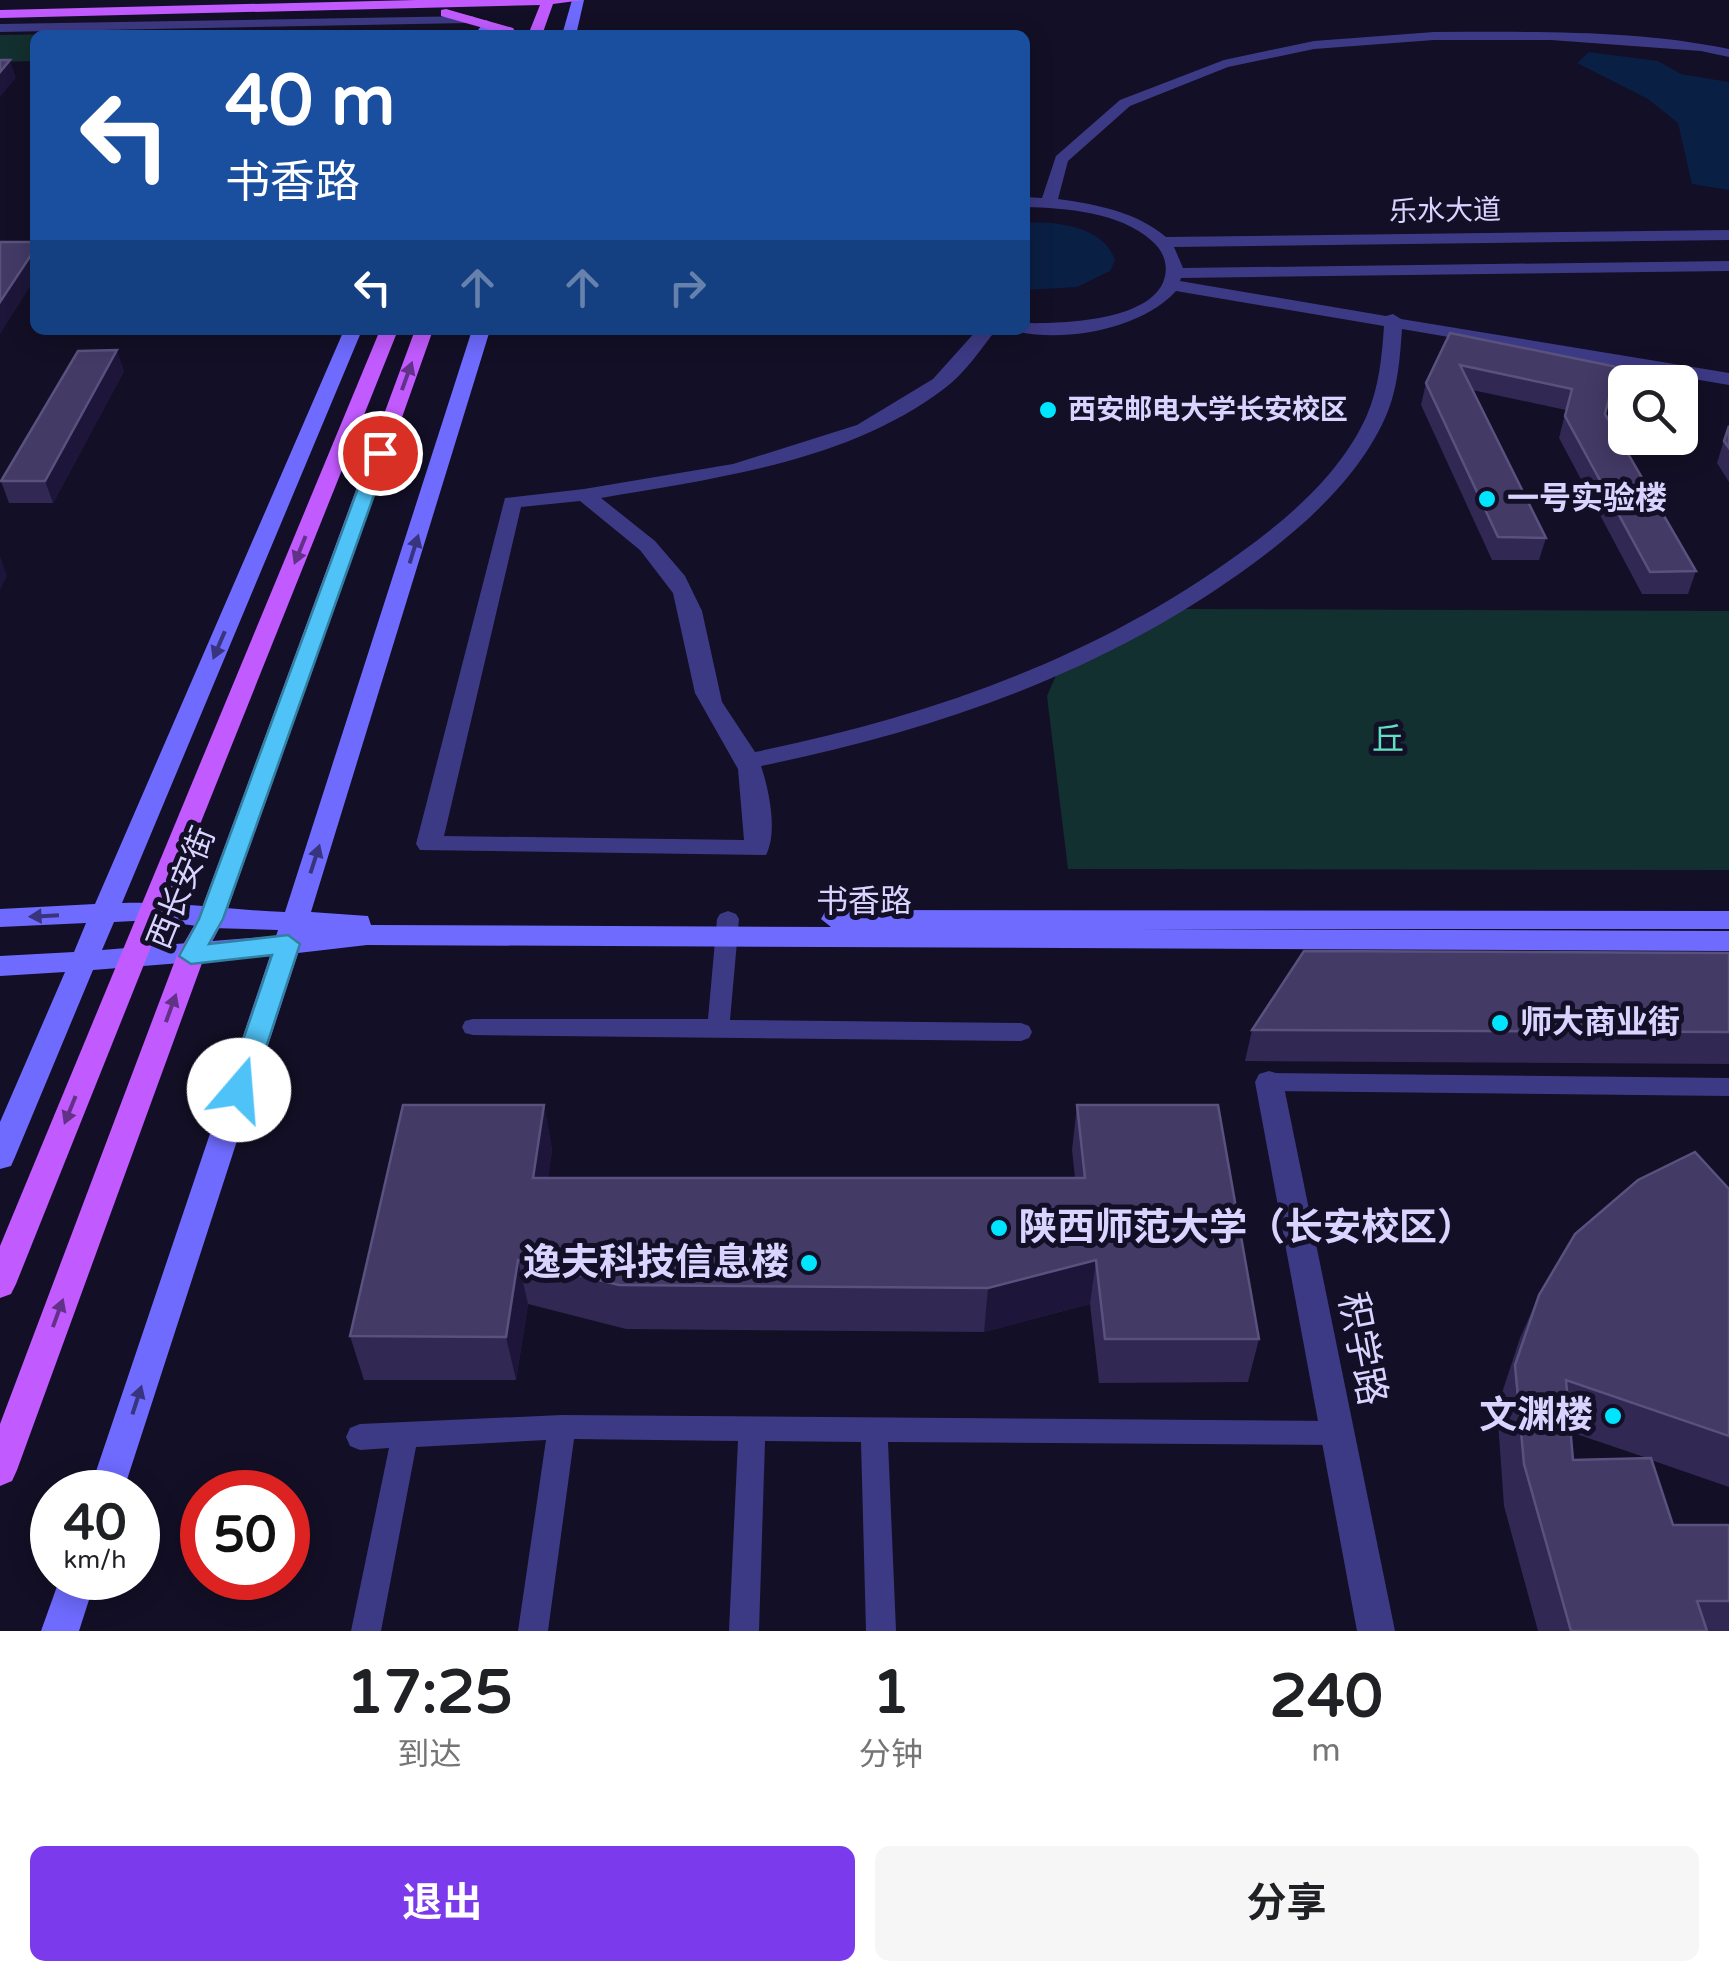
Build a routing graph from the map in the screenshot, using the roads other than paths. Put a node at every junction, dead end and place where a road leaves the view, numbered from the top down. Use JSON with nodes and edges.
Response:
{"nodes":[{"id":1,"x":68,"y":0,"type":"edge"},
{"id":2,"x":578,"y":0,"type":"edge"},
{"id":3,"x":0,"y":1,"type":"edge"},
{"id":4,"x":520,"y":2,"type":"edge"},
{"id":5,"x":548,"y":2,"type":"edge"},
{"id":6,"x":422,"y":6,"type":"junction"},
{"id":7,"x":0,"y":14,"type":"edge"},
{"id":8,"x":468,"y":19,"type":"junction"},
{"id":9,"x":0,"y":28,"type":"edge"},
{"id":10,"x":483,"y":30,"type":"edge"},
{"id":11,"x":509,"y":30,"type":"edge"},
{"id":12,"x":537,"y":30,"type":"edge"},
{"id":13,"x":570,"y":30,"type":"edge"},
{"id":14,"x":1729,"y":53,"type":"edge"},
{"id":15,"x":1030,"y":202,"type":"edge"},
{"id":16,"x":1049,"y":202,"type":"junction"},
{"id":17,"x":1729,"y":235,"type":"edge"},
{"id":18,"x":1162,"y":242,"type":"junction"},
{"id":19,"x":1729,"y":266,"type":"edge"},
{"id":20,"x":1173,"y":279,"type":"junction"},
{"id":21,"x":1394,"y":319,"type":"junction"},
{"id":22,"x":1030,"y":328,"type":"edge"},
{"id":23,"x":351,"y":335,"type":"edge"},
{"id":24,"x":387,"y":335,"type":"edge"},
{"id":25,"x":422,"y":335,"type":"edge"},
{"id":26,"x":479,"y":335,"type":"edge"},
{"id":27,"x":983,"y":335,"type":"edge"},
{"id":28,"x":1729,"y":379,"type":"edge"},
{"id":29,"x":584,"y":495,"type":"junction"},
{"id":30,"x":747,"y":761,"type":"junction"},
{"id":31,"x":154,"y":912,"type":"junction"},
{"id":32,"x":104,"y":914,"type":"junction"},
{"id":33,"x":0,"y":918,"type":"edge"},
{"id":34,"x":211,"y":919,"type":"junction"},
{"id":35,"x":1729,"y":920,"type":"edge"},
{"id":36,"x":728,"y":928,"type":"junction"},
{"id":37,"x":291,"y":933,"type":"junction"},
{"id":38,"x":1729,"y":940,"type":"edge"},
{"id":39,"x":191,"y":956,"type":"junction"},
{"id":40,"x":129,"y":960,"type":"junction"},
{"id":41,"x":84,"y":962,"type":"junction"},
{"id":42,"x":0,"y":966,"type":"edge"},
{"id":43,"x":473,"y":1027,"type":"dead end"},
{"id":44,"x":718,"y":1028,"type":"junction"},
{"id":45,"x":1020,"y":1032,"type":"dead end"},
{"id":46,"x":1269,"y":1082,"type":"joint"},
{"id":47,"x":1729,"y":1087,"type":"edge"},
{"id":48,"x":0,"y":1157,"type":"edge"},
{"id":49,"x":0,"y":1284,"type":"edge"},
{"id":50,"x":562,"y":1428,"type":"junction"},
{"id":51,"x":752,"y":1428,"type":"junction"},
{"id":52,"x":874,"y":1429,"type":"junction"},
{"id":53,"x":1338,"y":1433,"type":"junction"},
{"id":54,"x":405,"y":1434,"type":"junction"},
{"id":55,"x":360,"y":1436,"type":"dead end"},
{"id":56,"x":0,"y":1470,"type":"edge"},
{"id":57,"x":113,"y":1470,"type":"edge"},
{"id":58,"x":71,"y":1600,"type":"edge"},
{"id":59,"x":60,"y":1631,"type":"edge"},
{"id":60,"x":366,"y":1631,"type":"edge"},
{"id":61,"x":533,"y":1631,"type":"edge"},
{"id":62,"x":744,"y":1631,"type":"edge"},
{"id":63,"x":880,"y":1631,"type":"edge"},
{"id":64,"x":1376,"y":1631,"type":"edge"}],
"edges":[{"from":1,"to":3,"type":"main road"},
{"from":2,"to":5,"type":"main road"},
{"from":2,"to":13,"type":"main road"},
{"from":4,"to":5,"type":"main road"},
{"from":4,"to":6,"type":"main road"},
{"from":4,"to":11,"type":"main road"},
{"from":5,"to":12,"type":"main road"},
{"from":6,"to":7,"type":"main road"},
{"from":6,"to":8,"type":"main road"},
{"from":8,"to":9,"type":"street"},
{"from":8,"to":10,"type":"main road"},
{"from":14,"to":16,"type":"street"},
{"from":15,"to":16,"type":"street"},
{"from":16,"to":18,"type":"street"},
{"from":17,"to":18,"type":"street","name":"乐水大道"},
{"from":18,"to":20,"type":"street"},
{"from":19,"to":20,"type":"street","name":"乐水大道"},
{"from":20,"to":21,"type":"street"},
{"from":20,"to":22,"type":"street"},
{"from":21,"to":28,"type":"street"},
{"from":21,"to":30,"type":"street"},
{"from":23,"to":32,"type":"main road","one_way":true},
{"from":24,"to":31,"type":"main road","name":"西长安街","one_way":true},
{"from":34,"to":25,"type":"main road","name":"西长安街","one_way":true},
{"from":37,"to":26,"type":"main road","one_way":true},
{"from":27,"to":29,"type":"street"},
{"from":29,"to":30,"type":"street"},
{"from":29,"to":30,"type":"street"},
{"from":31,"to":32,"type":"main road","name":"书香路"},
{"from":31,"to":34,"type":"main road","name":"书香路"},
{"from":31,"to":40,"type":"main road","name":"西长安街"},
{"from":32,"to":33,"type":"main road","name":"书香路","one_way":true},
{"from":32,"to":41,"type":"main road"},
{"from":34,"to":37,"type":"main road","name":"书香路"},
{"from":34,"to":39,"type":"main road","name":"西长安街"},
{"from":35,"to":36,"type":"main road","name":"书香路"},
{"from":36,"to":37,"type":"main road","name":"书香路"},
{"from":36,"to":38,"type":"main road","name":"书香路"},
{"from":36,"to":44,"type":"lane"},
{"from":37,"to":39,"type":"main road","name":"书香路"},
{"from":57,"to":37,"type":"main road","one_way":true},
{"from":39,"to":40,"type":"main road","name":"书香路"},
{"from":56,"to":39,"type":"main road","name":"西长安街","one_way":true},
{"from":40,"to":41,"type":"main road","name":"书香路"},
{"from":40,"to":49,"type":"main road","name":"西长安街","one_way":true},
{"from":41,"to":42,"type":"main road","name":"书香路"},
{"from":41,"to":48,"type":"main road"},
{"from":43,"to":44,"type":"lane"},
{"from":44,"to":45,"type":"lane"},
{"from":46,"to":47,"type":"lane"},
{"from":46,"to":53,"type":"street","name":"积学路"},
{"from":50,"to":51,"type":"lane"},
{"from":50,"to":54,"type":"lane"},
{"from":50,"to":61,"type":"lane"},
{"from":51,"to":52,"type":"lane"},
{"from":51,"to":62,"type":"lane"},
{"from":52,"to":53,"type":"lane"},
{"from":52,"to":63,"type":"lane"},
{"from":53,"to":64,"type":"street","name":"积学路"},
{"from":54,"to":55,"type":"lane"},
{"from":54,"to":60,"type":"lane"},
{"from":58,"to":59,"type":"main road"}]}
